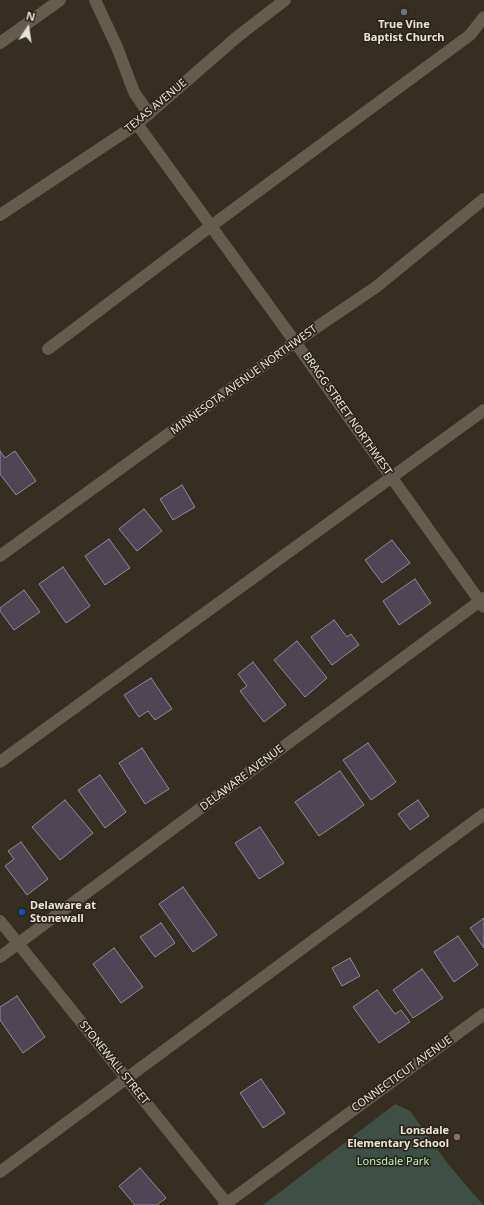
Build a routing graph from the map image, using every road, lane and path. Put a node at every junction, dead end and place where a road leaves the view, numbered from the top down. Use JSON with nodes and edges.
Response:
{"nodes":[{"id":1,"x":60,"y":0,"type":"edge"},
{"id":2,"x":96,"y":0,"type":"edge"},
{"id":3,"x":285,"y":0,"type":"edge"},
{"id":4,"x":484,"y":17,"type":"edge"},
{"id":5,"x":0,"y":43,"type":"edge"},
{"id":6,"x":149,"y":114,"type":"junction"},
{"id":7,"x":137,"y":124,"type":"junction"},
{"id":8,"x":484,"y":199,"type":"edge"},
{"id":9,"x":0,"y":215,"type":"edge"},
{"id":10,"x":211,"y":226,"type":"junction"},
{"id":11,"x":295,"y":342,"type":"junction"},
{"id":12,"x":48,"y":349,"type":"dead end"},
{"id":13,"x":484,"y":410,"type":"edge"},
{"id":14,"x":391,"y":476,"type":"junction"},
{"id":15,"x":0,"y":556,"type":"edge"},
{"id":16,"x":483,"y":602,"type":"edge"},
{"id":17,"x":0,"y":762,"type":"edge"},
{"id":18,"x":484,"y":814,"type":"edge"},
{"id":19,"x":0,"y":921,"type":"edge"},
{"id":20,"x":17,"y":944,"type":"junction"},
{"id":21,"x":0,"y":957,"type":"edge"},
{"id":22,"x":484,"y":1014,"type":"edge"},
{"id":23,"x":126,"y":1079,"type":"junction"},
{"id":24,"x":0,"y":1172,"type":"edge"},
{"id":25,"x":226,"y":1204,"type":"edge"}],
"edges":[{"from":1,"to":5,"type":"street"},
{"from":2,"to":6,"type":"street"},
{"from":3,"to":6,"type":"street","name":"TEXAS AVENUE"},
{"from":4,"to":10,"type":"street"},
{"from":6,"to":7,"type":"street","name":"TEXAS AVENUE"},
{"from":7,"to":9,"type":"street","name":"TEXAS AVENUE"},
{"from":7,"to":10,"type":"street","name":"BRAGG STREET NORTHWEST"},
{"from":8,"to":11,"type":"street","name":"MINNESOTA AVENUE NORTHWEST"},
{"from":10,"to":11,"type":"street","name":"BRAGG STREET NORTHWEST"},
{"from":10,"to":12,"type":"street"},
{"from":11,"to":14,"type":"street","name":"BRAGG STREET NORTHWEST"},
{"from":11,"to":15,"type":"street","name":"MINNESOTA AVENUE NORTHWEST"},
{"from":13,"to":14,"type":"street"},
{"from":14,"to":16,"type":"street","name":"BRAGG STREET NORTHWEST"},
{"from":14,"to":17,"type":"street"},
{"from":16,"to":20,"type":"street","name":"DELAWARE AVENUE"},
{"from":18,"to":23,"type":"street"},
{"from":19,"to":20,"type":"street","name":"STONEWALL STREET"},
{"from":20,"to":21,"type":"street","name":"DELAWARE AVENUE"},
{"from":20,"to":23,"type":"street","name":"STONEWALL STREET"},
{"from":22,"to":25,"type":"street","name":"CONNECTICUT AVENUE"},
{"from":23,"to":24,"type":"street"},
{"from":23,"to":25,"type":"street","name":"STONEWALL STREET"}]}
